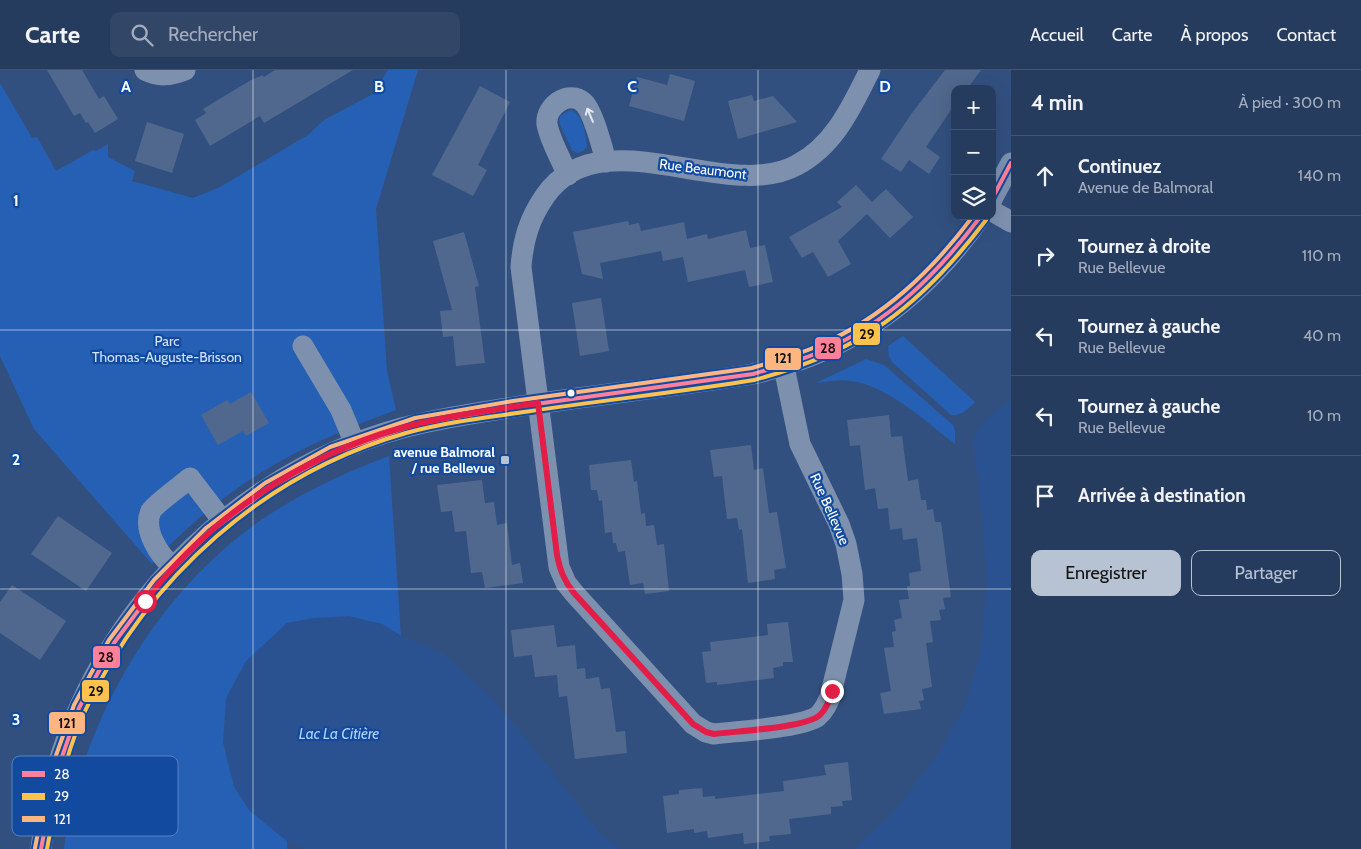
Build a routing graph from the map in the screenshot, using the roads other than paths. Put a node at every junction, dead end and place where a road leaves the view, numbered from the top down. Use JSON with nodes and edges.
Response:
{"nodes":[{"id":1,"x":145,"y":70,"type":"edge"},
{"id":2,"x":185,"y":70,"type":"edge"},
{"id":3,"x":870,"y":70,"type":"edge"},
{"id":4,"x":606,"y":162,"type":"junction"},
{"id":5,"x":1011,"y":163,"type":"edge"},
{"id":6,"x":568,"y":175,"type":"junction"},
{"id":7,"x":996,"y":191,"type":"edge"},
{"id":8,"x":996,"y":213,"type":"edge"},
{"id":9,"x":978,"y":220,"type":"edge"},
{"id":10,"x":1011,"y":222,"type":"edge"},
{"id":11,"x":303,"y":346,"type":"dead end"},
{"id":12,"x":784,"y":367,"type":"junction"},
{"id":13,"x":538,"y":403,"type":"junction"},
{"id":14,"x":355,"y":444,"type":"junction"},
{"id":15,"x":222,"y":520,"type":"junction"},
{"id":16,"x":173,"y":567,"type":"junction"},
{"id":17,"x":62,"y":756,"type":"edge"},
{"id":18,"x":42,"y":836,"type":"edge"},
{"id":19,"x":40,"y":849,"type":"edge"}],
"edges":[{"from":1,"to":2,"type":"street"},
{"from":3,"to":4,"type":"street","name":"Rue Beaumont"},
{"from":4,"to":6,"type":"street","name":"Rue Beaumont"},
{"from":4,"to":6,"type":"street","one_way":true},
{"from":5,"to":7,"type":"street"},
{"from":6,"to":13,"type":"street","name":"Rue Beaumont"},
{"from":8,"to":10,"type":"street"},
{"from":9,"to":12,"type":"street"},
{"from":11,"to":14,"type":"street"},
{"from":12,"to":13,"type":"street"},
{"from":12,"to":13,"type":"street","name":"Rue Bellevue"},
{"from":13,"to":14,"type":"street"},
{"from":14,"to":15,"type":"street"},
{"from":15,"to":16,"type":"street"},
{"from":15,"to":16,"type":"street"},
{"from":16,"to":17,"type":"street"},
{"from":18,"to":19,"type":"street"}]}
